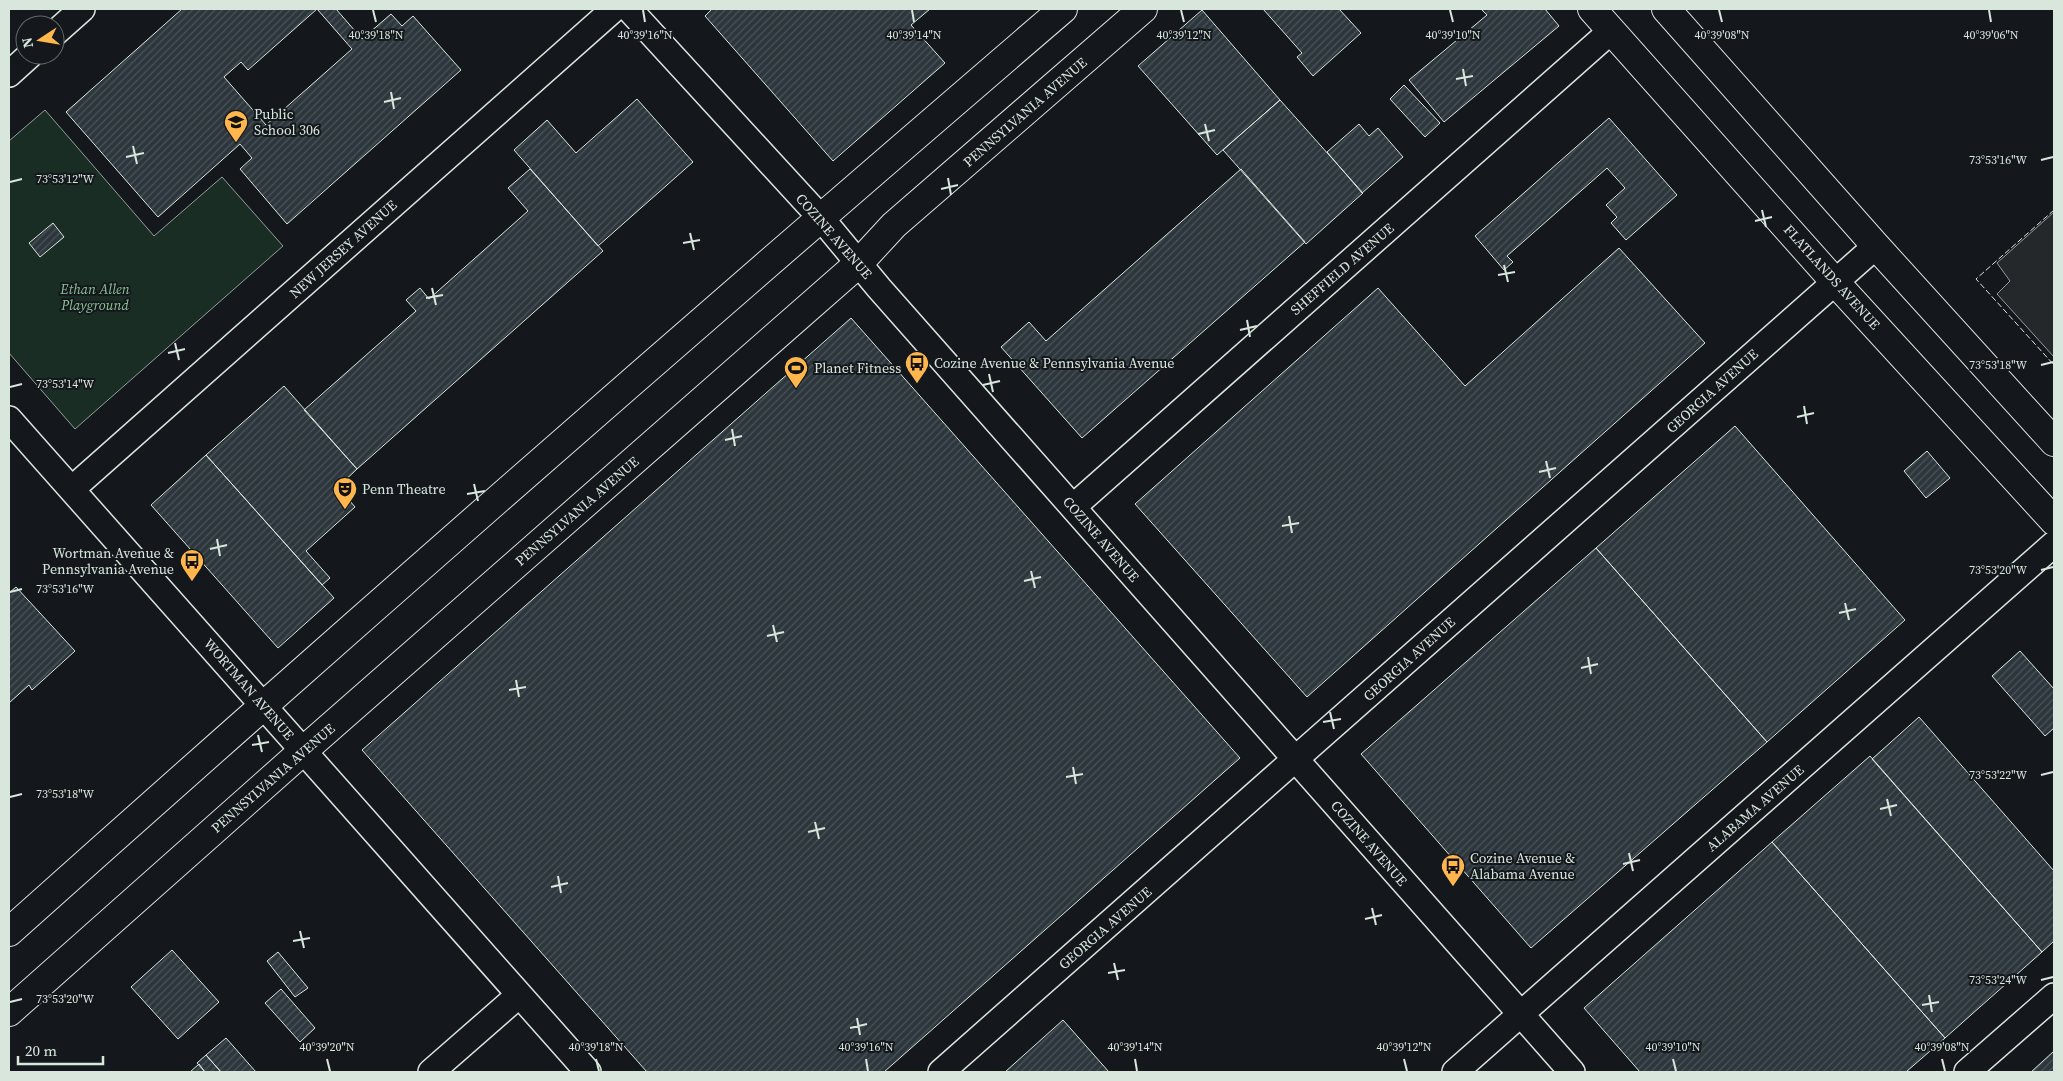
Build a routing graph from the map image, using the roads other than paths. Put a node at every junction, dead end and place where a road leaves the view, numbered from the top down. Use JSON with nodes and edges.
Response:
{"nodes":[{"id":1,"x":82,"y":9,"type":"edge"},
{"id":2,"x":614,"y":9,"type":"edge"},
{"id":3,"x":629,"y":9,"type":"edge"},
{"id":4,"x":1063,"y":9,"type":"edge"},
{"id":5,"x":1143,"y":9,"type":"edge"},
{"id":6,"x":1592,"y":9,"type":"edge"},
{"id":7,"x":1666,"y":9,"type":"edge"},
{"id":8,"x":65,"y":24,"type":"edge"},
{"id":9,"x":1611,"y":31,"type":"junction"},
{"id":10,"x":19,"y":65,"type":"edge"},
{"id":11,"x":9,"y":74,"type":"edge"},
{"id":12,"x":821,"y":218,"type":"junction"},
{"id":13,"x":1876,"y":246,"type":"junction"},
{"id":14,"x":858,"y":264,"type":"junction"},
{"id":15,"x":1835,"y":282,"type":"junction"},
{"id":16,"x":9,"y":419,"type":"edge"},
{"id":17,"x":2054,"y":442,"type":"edge"},
{"id":18,"x":72,"y":489,"type":"junction"},
{"id":19,"x":1073,"y":507,"type":"junction"},
{"id":20,"x":2054,"y":521,"type":"edge"},
{"id":21,"x":2054,"y":544,"type":"edge"},
{"id":22,"x":263,"y":705,"type":"junction"},
{"id":23,"x":303,"y":751,"type":"junction"},
{"id":24,"x":1296,"y":760,"type":"junction"},
{"id":25,"x":9,"y":932,"type":"edge"},
{"id":26,"x":519,"y":995,"type":"junction"},
{"id":27,"x":2054,"y":996,"type":"edge"},
{"id":28,"x":9,"y":1012,"type":"edge"},
{"id":29,"x":1521,"y":1015,"type":"junction"},
{"id":30,"x":431,"y":1072,"type":"edge"},
{"id":31,"x":588,"y":1072,"type":"edge"},
{"id":32,"x":941,"y":1072,"type":"edge"},
{"id":33,"x":1455,"y":1072,"type":"edge"},
{"id":34,"x":1572,"y":1072,"type":"edge"},
{"id":35,"x":1967,"y":1072,"type":"edge"}],
"edges":[{"from":1,"to":8,"type":"street"},
{"from":2,"to":18,"type":"street","name":"NEW JERSEY AVENUE"},
{"from":3,"to":12,"type":"street","name":"COZINE AVENUE"},
{"from":4,"to":12,"type":"main road"},
{"from":5,"to":14,"type":"main road","name":"PENNSYLVANIA AVENUE"},
{"from":6,"to":9,"type":"main road","name":"FLATLANDS AVENUE"},
{"from":7,"to":13,"type":"main road"},
{"from":9,"to":15,"type":"main road","name":"FLATLANDS AVENUE"},
{"from":9,"to":19,"type":"street","name":"SHEFFIELD AVENUE"},
{"from":10,"to":11,"type":"street"},
{"from":12,"to":14,"type":"street","name":"COZINE AVENUE"},
{"from":12,"to":22,"type":"main road"},
{"from":13,"to":15,"type":"street","name":"GEORGIA AVENUE"},
{"from":13,"to":17,"type":"main road"},
{"from":14,"to":19,"type":"street","name":"COZINE AVENUE"},
{"from":14,"to":23,"type":"main road","name":"PENNSYLVANIA AVENUE"},
{"from":15,"to":20,"type":"main road","name":"FLATLANDS AVENUE"},
{"from":15,"to":24,"type":"street","name":"GEORGIA AVENUE"},
{"from":16,"to":18,"type":"street","name":"WORTMAN AVENUE"},
{"from":18,"to":22,"type":"street","name":"WORTMAN AVENUE"},
{"from":19,"to":24,"type":"street","name":"COZINE AVENUE"},
{"from":21,"to":29,"type":"street","name":"ALABAMA AVENUE"},
{"from":22,"to":23,"type":"street","name":"WORTMAN AVENUE"},
{"from":22,"to":25,"type":"main road"},
{"from":23,"to":26,"type":"street","name":"WORTMAN AVENUE"},
{"from":23,"to":28,"type":"main road","name":"PENNSYLVANIA AVENUE"},
{"from":24,"to":29,"type":"street","name":"COZINE AVENUE"},
{"from":24,"to":32,"type":"street","name":"GEORGIA AVENUE"},
{"from":26,"to":30,"type":"street"},
{"from":26,"to":31,"type":"street","name":"WORTMAN AVENUE"},
{"from":27,"to":35,"type":"street"},
{"from":29,"to":33,"type":"street","name":"ALABAMA AVENUE"},
{"from":29,"to":34,"type":"street","name":"COZINE AVENUE"}]}
